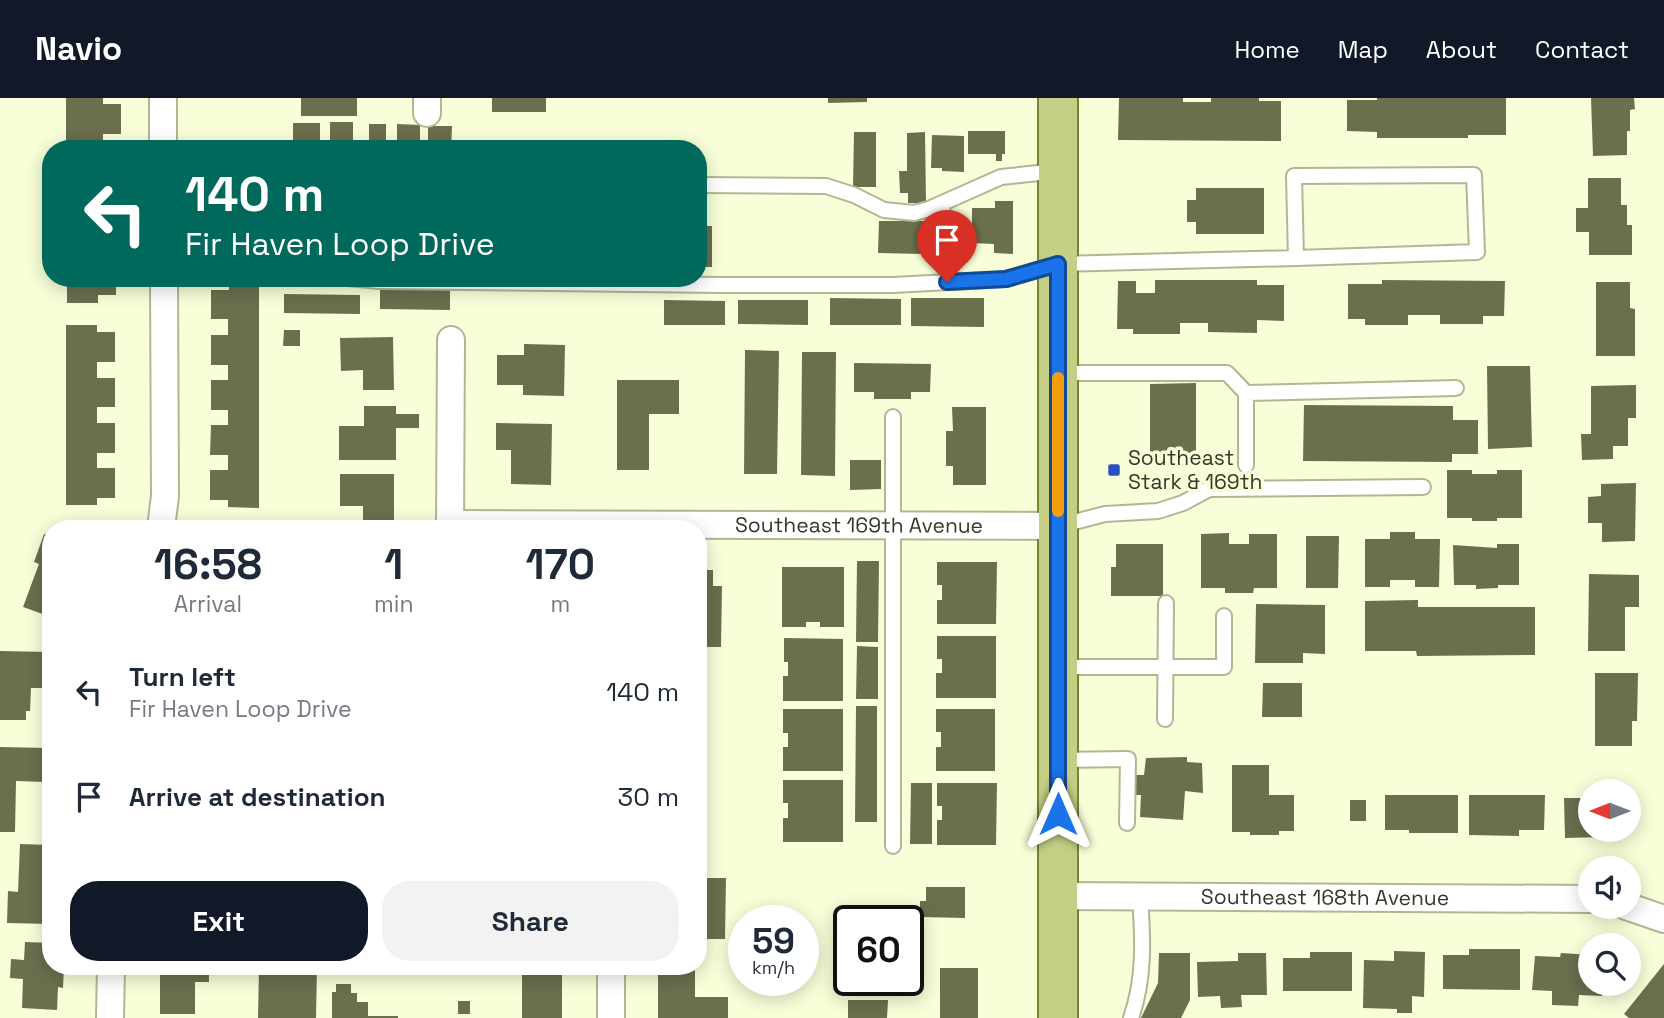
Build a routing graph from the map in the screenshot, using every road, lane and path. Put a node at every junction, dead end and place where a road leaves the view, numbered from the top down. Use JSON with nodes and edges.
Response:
{"nodes":[{"id":1,"x":163,"y":98,"type":"edge"},
{"id":2,"x":1058,"y":98,"type":"edge"},
{"id":3,"x":163,"y":140,"type":"edge"},
{"id":4,"x":1058,"y":171,"type":"junction"},
{"id":5,"x":707,"y":185,"type":"edge"},
{"id":6,"x":942,"y":203,"type":"junction"},
{"id":7,"x":1296,"y":258,"type":"junction"},
{"id":8,"x":1058,"y":264,"type":"junction"},
{"id":9,"x":947,"y":282,"type":"junction"},
{"id":10,"x":707,"y":285,"type":"edge"},
{"id":11,"x":164,"y":287,"type":"edge"},
{"id":12,"x":451,"y":340,"type":"dead end"},
{"id":13,"x":1058,"y":373,"type":"junction"},
{"id":14,"x":1457,"y":388,"type":"dead end"},
{"id":15,"x":1247,"y":393,"type":"junction"},
{"id":16,"x":893,"y":417,"type":"dead end"},
{"id":17,"x":1246,"y":465,"type":"dead end"},
{"id":18,"x":1423,"y":487,"type":"dead end"},
{"id":19,"x":162,"y":520,"type":"edge"},
{"id":20,"x":449,"y":520,"type":"edge"},
{"id":21,"x":707,"y":525,"type":"edge"},
{"id":22,"x":892,"y":525,"type":"junction"},
{"id":23,"x":1058,"y":526,"type":"junction"},
{"id":24,"x":1166,"y":603,"type":"dead end"},
{"id":25,"x":1224,"y":616,"type":"dead end"},
{"id":26,"x":1058,"y":667,"type":"junction"},
{"id":27,"x":1165,"y":667,"type":"junction"},
{"id":28,"x":1165,"y":719,"type":"dead end"},
{"id":29,"x":1058,"y":760,"type":"junction"},
{"id":30,"x":1127,"y":823,"type":"dead end"},
{"id":31,"x":893,"y":846,"type":"dead end"},
{"id":32,"x":1059,"y":896,"type":"junction"},
{"id":33,"x":1140,"y":896,"type":"junction"},
{"id":34,"x":1578,"y":899,"type":"edge"},
{"id":35,"x":1641,"y":908,"type":"edge"},
{"id":36,"x":1662,"y":911,"type":"edge"},
{"id":37,"x":111,"y":975,"type":"edge"},
{"id":38,"x":611,"y":975,"type":"edge"},
{"id":39,"x":110,"y":1018,"type":"edge"},
{"id":40,"x":611,"y":1018,"type":"edge"},
{"id":41,"x":1058,"y":1018,"type":"edge"},
{"id":42,"x":1131,"y":1018,"type":"edge"}],
"edges":[{"from":1,"to":3,"type":"street"},
{"from":2,"to":4,"type":"main road"},
{"from":4,"to":6,"type":"lane"},
{"from":4,"to":8,"type":"main road"},
{"from":5,"to":6,"type":"lane"},
{"from":6,"to":9,"type":"lane"},
{"from":7,"to":7,"type":"lane"},
{"from":7,"to":8,"type":"lane"},
{"from":8,"to":9,"type":"lane"},
{"from":8,"to":13,"type":"main road"},
{"from":9,"to":10,"type":"lane"},
{"from":11,"to":19,"type":"street"},
{"from":12,"to":20,"type":"street"},
{"from":13,"to":15,"type":"lane"},
{"from":13,"to":23,"type":"main road"},
{"from":14,"to":15,"type":"lane"},
{"from":15,"to":17,"type":"lane"},
{"from":16,"to":22,"type":"lane"},
{"from":18,"to":23,"type":"lane"},
{"from":21,"to":22,"type":"street","name":"Southeast 169th Avenue"},
{"from":22,"to":23,"type":"street","name":"Southeast 169th Avenue"},
{"from":22,"to":31,"type":"lane"},
{"from":23,"to":26,"type":"main road"},
{"from":24,"to":27,"type":"lane"},
{"from":25,"to":27,"type":"lane"},
{"from":26,"to":27,"type":"lane"},
{"from":26,"to":29,"type":"main road"},
{"from":27,"to":28,"type":"lane"},
{"from":29,"to":30,"type":"lane"},
{"from":29,"to":32,"type":"main road"},
{"from":32,"to":33,"type":"street","name":"Southeast 168th Avenue"},
{"from":32,"to":41,"type":"main road"},
{"from":33,"to":34,"type":"street","name":"Southeast 168th Avenue"},
{"from":33,"to":42,"type":"lane"},
{"from":35,"to":36,"type":"street"},
{"from":37,"to":39,"type":"street"},
{"from":38,"to":40,"type":"street"}]}
